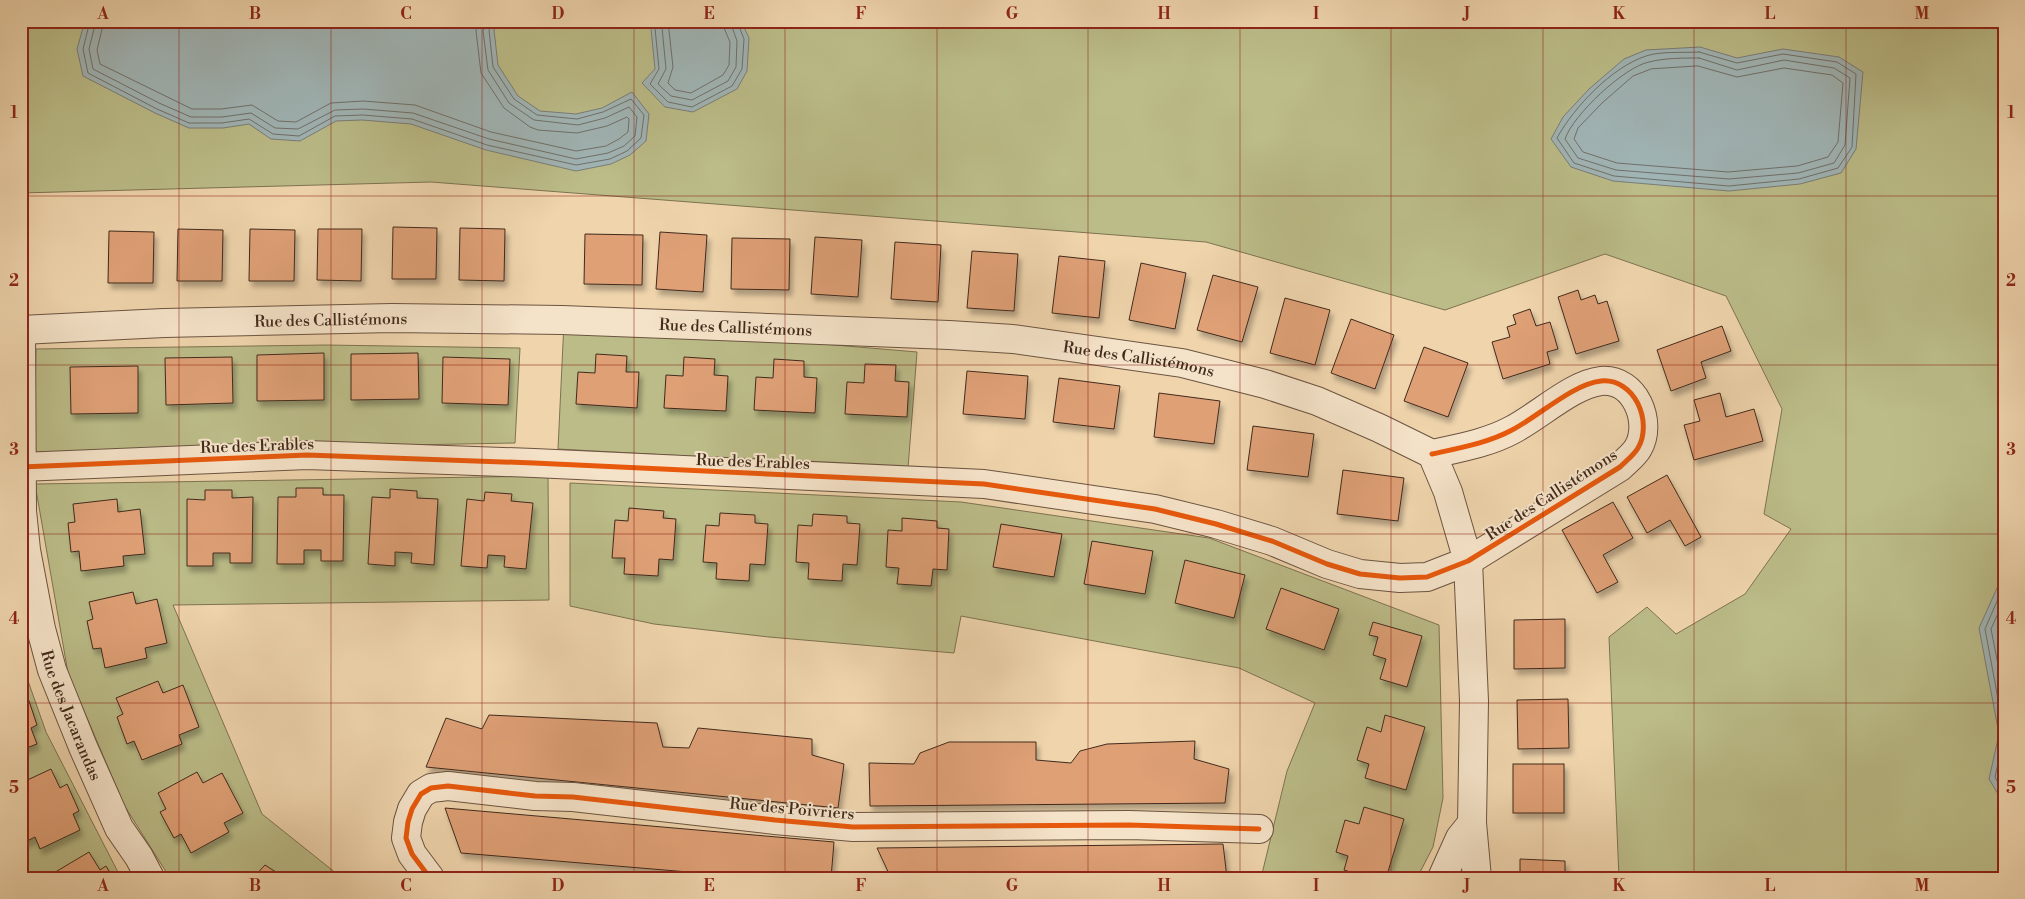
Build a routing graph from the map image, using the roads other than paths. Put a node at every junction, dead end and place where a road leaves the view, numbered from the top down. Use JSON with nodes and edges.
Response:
{"nodes":[{"id":1,"x":21,"y":330,"type":"edge"},
{"id":2,"x":1432,"y":454,"type":"junction"},
{"id":3,"x":21,"y":467,"type":"edge"},
{"id":4,"x":1468,"y":561,"type":"junction"},
{"id":5,"x":1472,"y":823,"type":"junction"},
{"id":6,"x":1259,"y":829,"type":"dead end"},
{"id":7,"x":150,"y":878,"type":"edge"},
{"id":8,"x":430,"y":878,"type":"edge"},
{"id":9,"x":1442,"y":878,"type":"edge"},
{"id":10,"x":1477,"y":878,"type":"edge"}],
"edges":[{"from":1,"to":2,"type":"street","name":"Rue des Callistémons"},
{"from":1,"to":3,"type":"street","name":"Rue des Jacarandas"},
{"from":2,"to":4,"type":"street","name":"Rue des Callistémons"},
{"from":2,"to":4,"type":"street","name":"Rue des Callistémons"},
{"from":3,"to":4,"type":"street","name":"Rue des Erables"},
{"from":3,"to":7,"type":"street","name":"Rue des Jacarandas"},
{"from":4,"to":5,"type":"street","name":"Rue des Callistémons"},
{"from":5,"to":9,"type":"street"},
{"from":5,"to":10,"type":"street","name":"Rue des Callistémons"},
{"from":6,"to":8,"type":"street","name":"Rue des Poivriers"}]}
